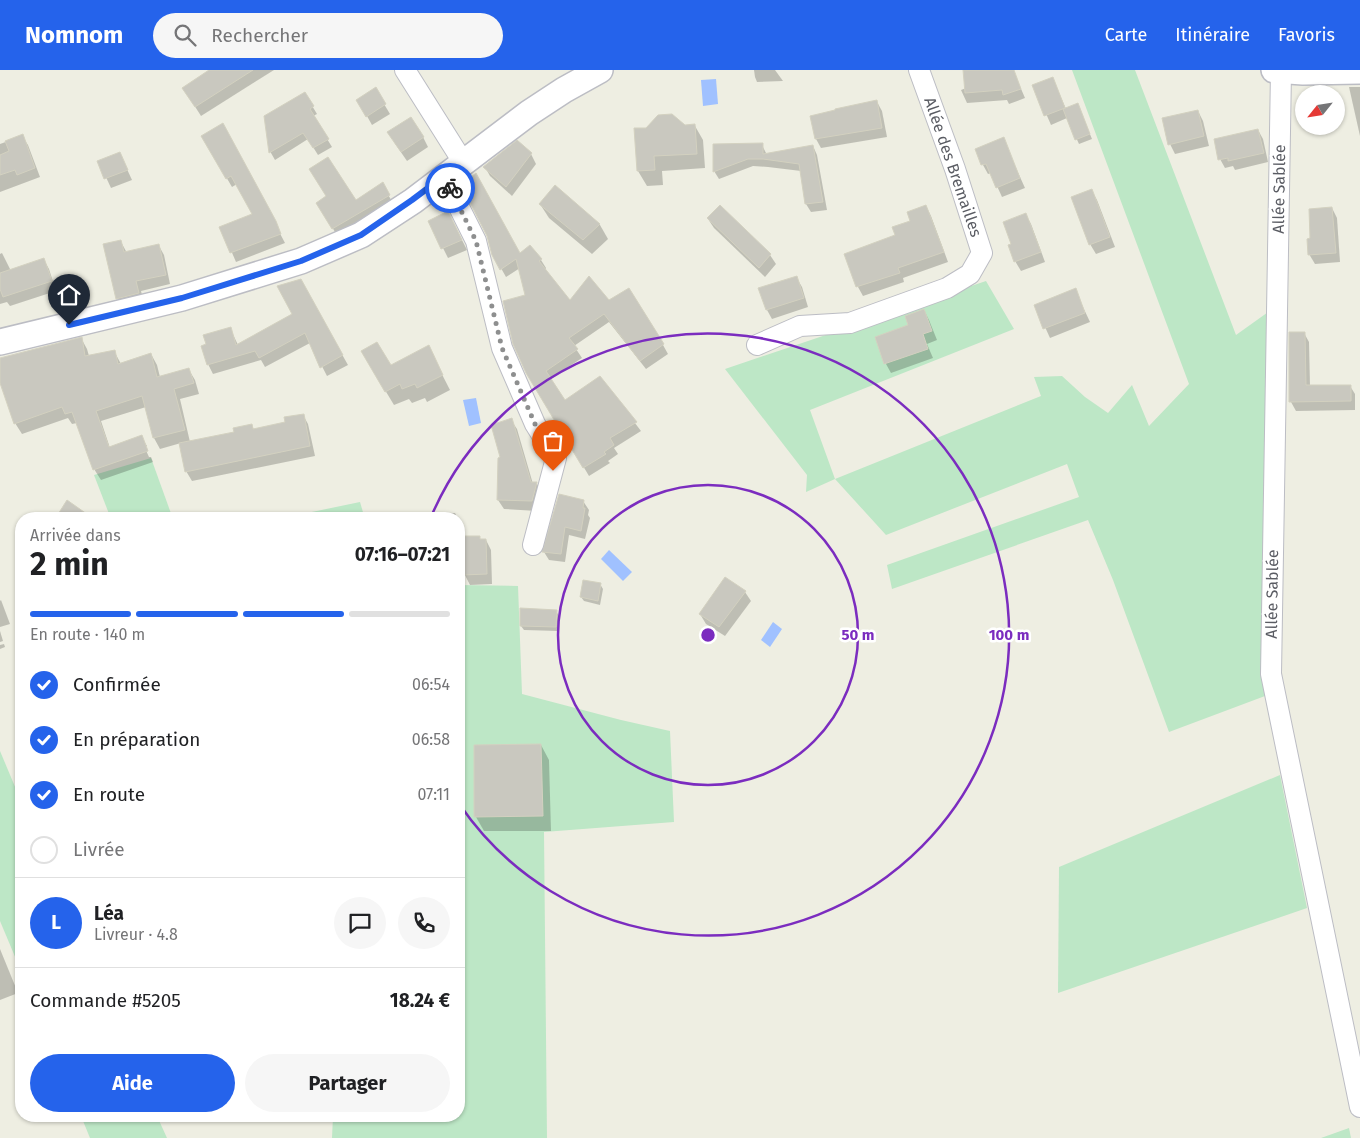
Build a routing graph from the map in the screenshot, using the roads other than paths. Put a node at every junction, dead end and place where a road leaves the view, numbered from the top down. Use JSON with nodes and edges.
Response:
{"nodes":[{"id":1,"x":405,"y":70,"type":"edge"},
{"id":2,"x":600,"y":70,"type":"edge"},
{"id":3,"x":919,"y":70,"type":"edge"},
{"id":4,"x":1278,"y":70,"type":"edge"},
{"id":5,"x":1360,"y":71,"type":"edge"},
{"id":6,"x":454,"y":169,"type":"junction"},
{"id":7,"x":0,"y":342,"type":"edge"},
{"id":8,"x":757,"y":345,"type":"dead end"},
{"id":9,"x":534,"y":545,"type":"dead end"},
{"id":10,"x":1360,"y":1107,"type":"edge"}],
"edges":[{"from":1,"to":6,"type":"street"},
{"from":2,"to":6,"type":"street"},
{"from":3,"to":8,"type":"street","name":"Allée des Bremailles"},
{"from":4,"to":5,"type":"street"},
{"from":4,"to":10,"type":"street","name":"Allée Sablée"},
{"from":6,"to":7,"type":"street"},
{"from":6,"to":9,"type":"street"}]}
